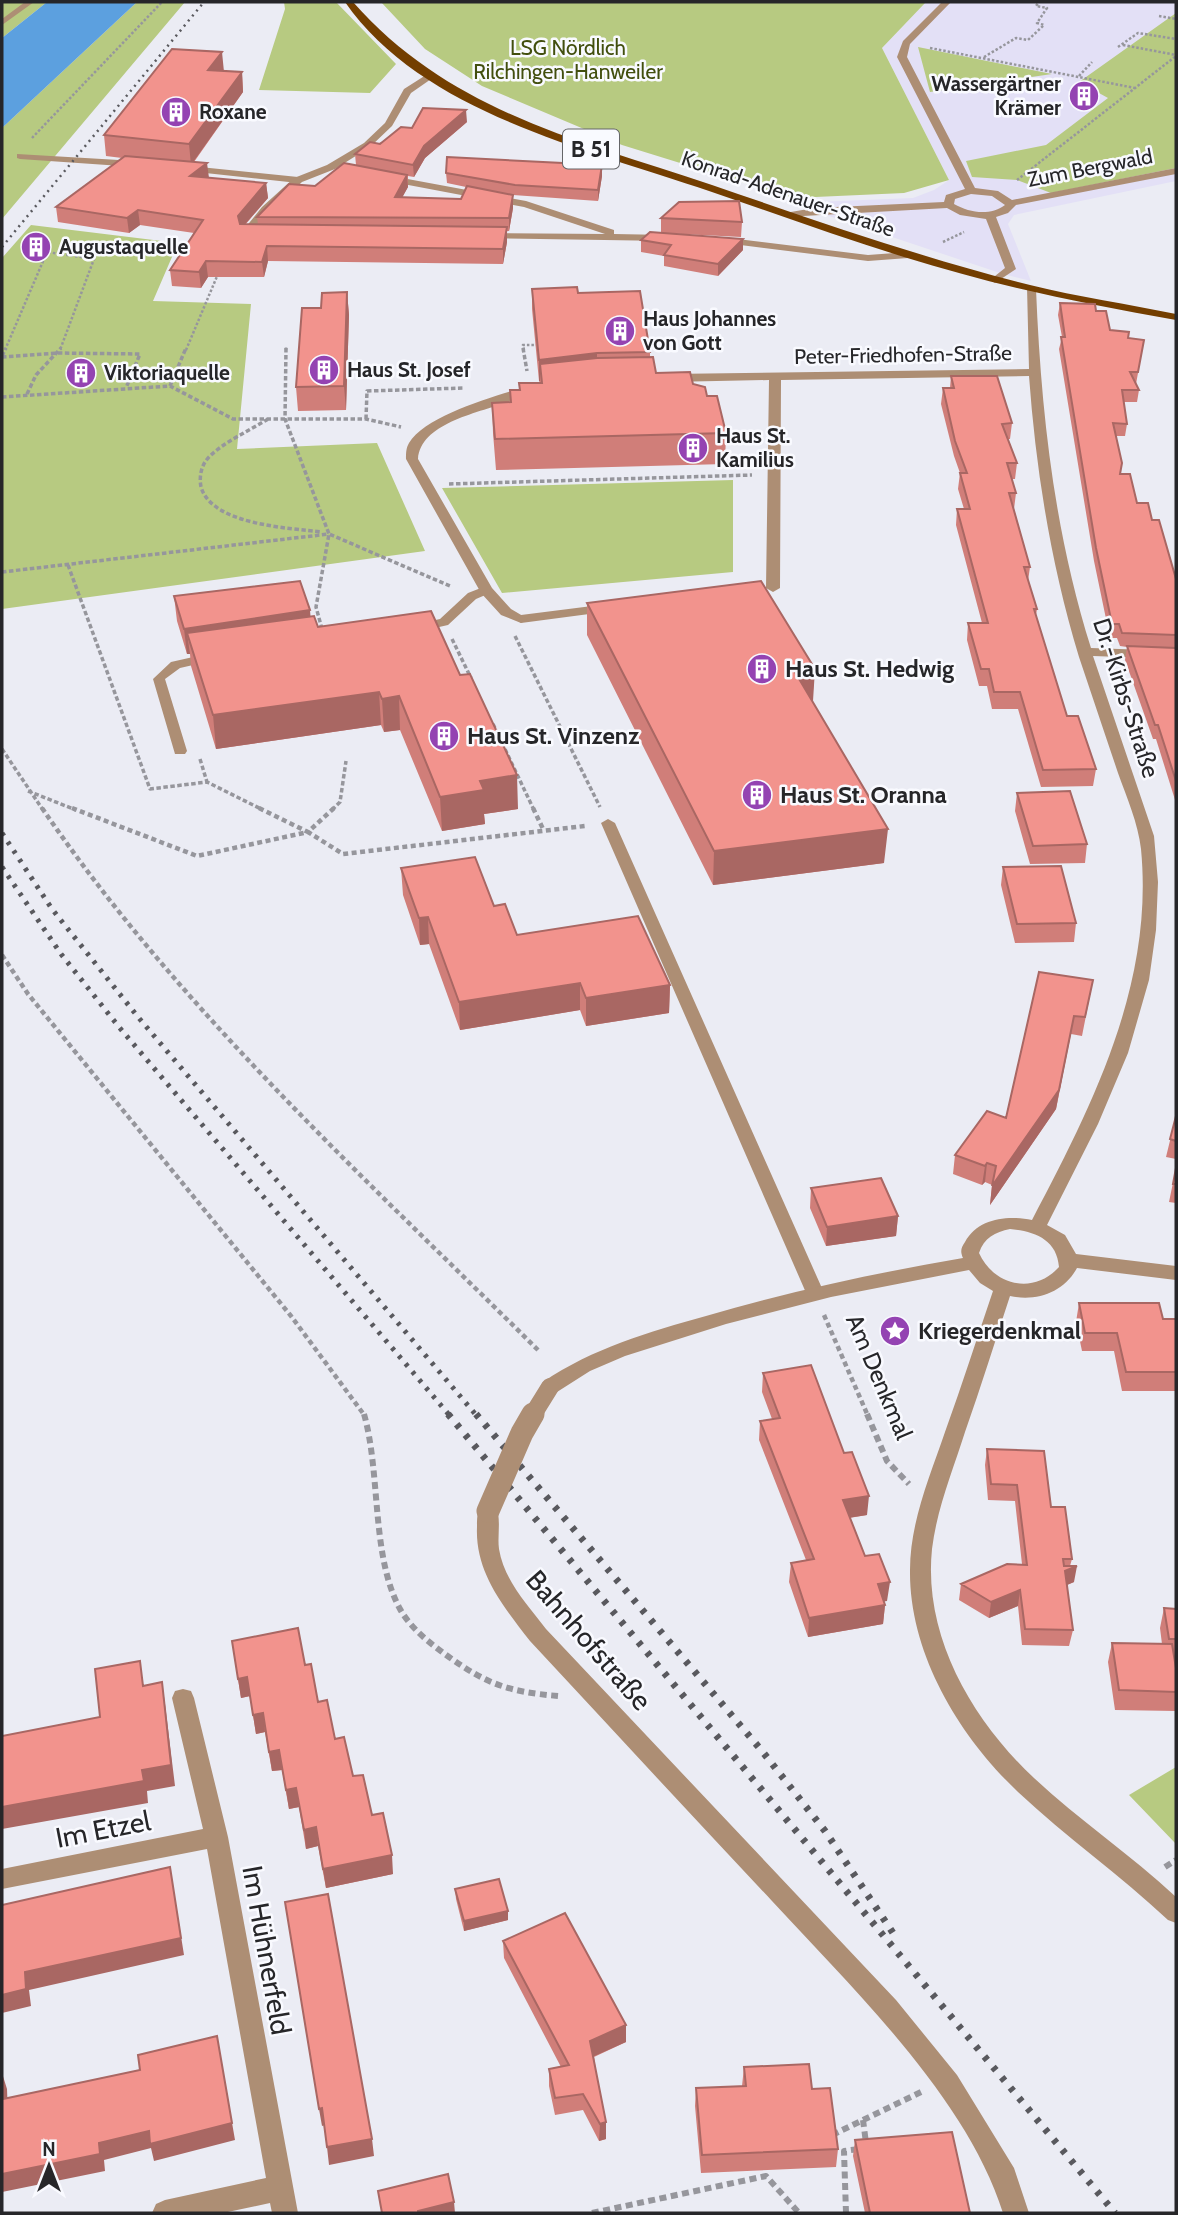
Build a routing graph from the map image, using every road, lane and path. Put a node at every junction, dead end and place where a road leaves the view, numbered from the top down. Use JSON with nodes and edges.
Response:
{"nodes":[{"id":1,"x":30,"y":2,"type":"edge"},
{"id":2,"x":162,"y":2,"type":"edge"},
{"id":3,"x":349,"y":2,"type":"edge"},
{"id":4,"x":947,"y":2,"type":"edge"},
{"id":5,"x":1039,"y":2,"type":"edge"},
{"id":6,"x":1159,"y":16,"type":"dead end"},
{"id":7,"x":1176,"y":19,"type":"edge"},
{"id":8,"x":2,"y":23,"type":"edge"},
{"id":9,"x":1176,"y":39,"type":"edge"},
{"id":10,"x":906,"y":43,"type":"junction"},
{"id":11,"x":1122,"y":45,"type":"junction"},
{"id":12,"x":1118,"y":47,"type":"dead end"},
{"id":13,"x":1176,"y":55,"type":"edge"},
{"id":14,"x":984,"y":58,"type":"junction"},
{"id":15,"x":1092,"y":62,"type":"dead end"},
{"id":16,"x":1078,"y":76,"type":"junction"},
{"id":17,"x":429,"y":77,"type":"junction"},
{"id":18,"x":1135,"y":88,"type":"junction"},
{"id":19,"x":20,"y":156,"type":"joint"},
{"id":20,"x":151,"y":166,"type":"edge"},
{"id":21,"x":331,"y":167,"type":"junction"},
{"id":22,"x":176,"y":168,"type":"edge"},
{"id":23,"x":351,"y":171,"type":"edge"},
{"id":24,"x":1176,"y":171,"type":"edge"},
{"id":25,"x":372,"y":175,"type":"edge"},
{"id":26,"x":299,"y":180,"type":"junction"},
{"id":27,"x":971,"y":191,"type":"junction"},
{"id":28,"x":1000,"y":195,"type":"junction"},
{"id":29,"x":1011,"y":202,"type":"junction"},
{"id":30,"x":949,"y":205,"type":"junction"},
{"id":31,"x":789,"y":215,"type":"junction"},
{"id":32,"x":990,"y":215,"type":"junction"},
{"id":33,"x":966,"y":231,"type":"dead end"},
{"id":34,"x":257,"y":235,"type":"edge"},
{"id":35,"x":476,"y":235,"type":"edge"},
{"id":36,"x":622,"y":237,"type":"junction"},
{"id":37,"x":684,"y":238,"type":"edge"},
{"id":38,"x":708,"y":240,"type":"edge"},
{"id":39,"x":942,"y":243,"type":"dead end"},
{"id":40,"x":908,"y":255,"type":"junction"},
{"id":41,"x":208,"y":272,"type":"edge"},
{"id":42,"x":999,"y":277,"type":"junction"},
{"id":43,"x":1031,"y":289,"type":"junction"},
{"id":44,"x":1176,"y":317,"type":"edge"},
{"id":45,"x":551,"y":345,"type":"edge"},
{"id":46,"x":286,"y":347,"type":"dead end"},
{"id":47,"x":59,"y":353,"type":"junction"},
{"id":48,"x":2,"y":356,"type":"edge"},
{"id":49,"x":1032,"y":372,"type":"junction"},
{"id":50,"x":775,"y":375,"type":"junction"},
{"id":51,"x":651,"y":379,"type":"edge"},
{"id":52,"x":170,"y":386,"type":"junction"},
{"id":53,"x":126,"y":388,"type":"junction"},
{"id":54,"x":476,"y":388,"type":"dead end"},
{"id":55,"x":537,"y":388,"type":"joint"},
{"id":56,"x":27,"y":395,"type":"junction"},
{"id":57,"x":2,"y":397,"type":"edge"},
{"id":58,"x":268,"y":419,"type":"junction"},
{"id":59,"x":285,"y":419,"type":"junction"},
{"id":60,"x":366,"y":419,"type":"junction"},
{"id":61,"x":425,"y":432,"type":"junction"},
{"id":62,"x":775,"y":474,"type":"junction"},
{"id":63,"x":427,"y":484,"type":"junction"},
{"id":64,"x":330,"y":534,"type":"junction"},
{"id":65,"x":2,"y":572,"type":"edge"},
{"id":66,"x":767,"y":589,"type":"edge"},
{"id":67,"x":486,"y":590,"type":"junction"},
{"id":68,"x":472,"y":596,"type":"junction"},
{"id":69,"x":627,"y":606,"type":"edge"},
{"id":70,"x":521,"y":619,"type":"junction"},
{"id":71,"x":444,"y":622,"type":"junction"},
{"id":72,"x":405,"y":630,"type":"edge"},
{"id":73,"x":325,"y":640,"type":"edge"},
{"id":74,"x":1086,"y":652,"type":"junction"},
{"id":75,"x":223,"y":655,"type":"edge"},
{"id":76,"x":1176,"y":655,"type":"edge"},
{"id":77,"x":474,"y":683,"type":"edge"},
{"id":78,"x":491,"y":720,"type":"edge"},
{"id":79,"x":2,"y":749,"type":"edge"},
{"id":80,"x":180,"y":751,"type":"dead end"},
{"id":81,"x":346,"y":761,"type":"dead end"},
{"id":82,"x":28,"y":791,"type":"junction"},
{"id":83,"x":608,"y":823,"type":"junction"},
{"id":84,"x":544,"y":831,"type":"junction"},
{"id":85,"x":308,"y":832,"type":"junction"},
{"id":86,"x":2,"y":954,"type":"edge"},
{"id":87,"x":1037,"y":1227,"type":"junction"},
{"id":88,"x":1069,"y":1260,"type":"junction"},
{"id":89,"x":973,"y":1263,"type":"junction"},
{"id":90,"x":1176,"y":1273,"type":"edge"},
{"id":91,"x":1004,"y":1287,"type":"junction"},
{"id":92,"x":817,"y":1295,"type":"junction"},
{"id":93,"x":538,"y":1350,"type":"dead end"},
{"id":94,"x":930,"y":1506,"type":"junction"},
{"id":95,"x":571,"y":1697,"type":"dead end"},
{"id":96,"x":183,"y":1699,"type":"dead end"},
{"id":97,"x":216,"y":1837,"type":"junction"},
{"id":98,"x":2,"y":1879,"type":"edge"},
{"id":99,"x":1176,"y":1912,"type":"edge"},
{"id":100,"x":928,"y":2089,"type":"dead end"},
{"id":101,"x":863,"y":2120,"type":"junction"},
{"id":102,"x":832,"y":2136,"type":"edge"},
{"id":103,"x":282,"y":2200,"type":"edge"},
{"id":104,"x":165,"y":2213,"type":"edge"},
{"id":105,"x":592,"y":2213,"type":"edge"},
{"id":106,"x":799,"y":2213,"type":"edge"},
{"id":107,"x":846,"y":2213,"type":"edge"},
{"id":108,"x":1016,"y":2213,"type":"edge"}],
"edges":[{"from":1,"to":8,"type":"lane"},
{"from":2,"to":19,"type":"path"},
{"from":3,"to":17,"type":"main road","name":"Konrad-Adenauer-Straße","number":"B 51"},
{"from":4,"to":10,"type":"street"},
{"from":5,"to":14,"type":"path"},
{"from":6,"to":7,"type":"path"},
{"from":9,"to":11,"type":"path"},
{"from":10,"to":14,"type":"path"},
{"from":10,"to":27,"type":"street"},
{"from":11,"to":12,"type":"path"},
{"from":11,"to":13,"type":"path"},
{"from":13,"to":18,"type":"path"},
{"from":14,"to":16,"type":"path"},
{"from":15,"to":16,"type":"path"},
{"from":16,"to":18,"type":"path"},
{"from":17,"to":21,"type":"street"},
{"from":17,"to":31,"type":"main road","name":"Konrad-Adenauer-Straße","number":"B 51"},
{"from":18,"to":28,"type":"path"},
{"from":19,"to":20,"type":"lane"},
{"from":21,"to":23,"type":"street"},
{"from":21,"to":26,"type":"street"},
{"from":22,"to":26,"type":"lane"},
{"from":24,"to":29,"type":"street","name":"Zum Bergwald"},
{"from":25,"to":36,"type":"street"},
{"from":26,"to":34,"type":"street"},
{"from":27,"to":28,"type":"street"},
{"from":27,"to":30,"type":"street"},
{"from":28,"to":29,"type":"street"},
{"from":29,"to":32,"type":"street"},
{"from":30,"to":31,"type":"street"},
{"from":30,"to":32,"type":"street"},
{"from":31,"to":40,"type":"main road","name":"Konrad-Adenauer-Straße","number":"B 51"},
{"from":32,"to":42,"type":"street"},
{"from":33,"to":39,"type":"path"},
{"from":35,"to":36,"type":"street"},
{"from":36,"to":37,"type":"street"},
{"from":38,"to":40,"type":"street"},
{"from":40,"to":42,"type":"main road","name":"Konrad-Adenauer-Straße","number":"B 51"},
{"from":41,"to":52,"type":"path"},
{"from":42,"to":43,"type":"main road","name":"Konrad-Adenauer-Straße","number":"B 51"},
{"from":43,"to":44,"type":"main road","name":"Konrad-Adenauer-Straße","number":"B 51"},
{"from":43,"to":49,"type":"street","name":"Dr.-Kirbs-Straße"},
{"from":45,"to":55,"type":"path"},
{"from":46,"to":59,"type":"path"},
{"from":47,"to":48,"type":"path"},
{"from":47,"to":48,"type":"path"},
{"from":47,"to":53,"type":"path"},
{"from":47,"to":56,"type":"path"},
{"from":49,"to":50,"type":"street","name":"Peter-Friedhofen-Straße"},
{"from":49,"to":74,"type":"street","name":"Dr.-Kirbs-Straße"},
{"from":50,"to":51,"type":"street","name":"Peter-Friedhofen-Straße"},
{"from":50,"to":62,"type":"street","name":"Peter-Friedhofen-Straße"},
{"from":52,"to":53,"type":"path"},
{"from":52,"to":58,"type":"path"},
{"from":53,"to":56,"type":"path"},
{"from":54,"to":60,"type":"path"},
{"from":55,"to":61,"type":"street"},
{"from":56,"to":57,"type":"path"},
{"from":58,"to":59,"type":"path"},
{"from":58,"to":64,"type":"path"},
{"from":59,"to":60,"type":"path"},
{"from":59,"to":64,"type":"path"},
{"from":60,"to":61,"type":"path"},
{"from":61,"to":63,"type":"street"},
{"from":62,"to":63,"type":"path"},
{"from":62,"to":66,"type":"street","name":"Peter-Friedhofen-Straße"},
{"from":63,"to":67,"type":"street"},
{"from":64,"to":65,"type":"path"},
{"from":64,"to":68,"type":"path"},
{"from":64,"to":73,"type":"path"},
{"from":67,"to":68,"type":"lane"},
{"from":67,"to":70,"type":"street"},
{"from":68,"to":71,"type":"lane"},
{"from":69,"to":70,"type":"lane"},
{"from":70,"to":83,"type":"path"},
{"from":71,"to":72,"type":"lane"},
{"from":71,"to":77,"type":"path"},
{"from":74,"to":76,"type":"street"},
{"from":74,"to":87,"type":"street","name":"Dr.-Kirbs-Straße"},
{"from":75,"to":80,"type":"lane"},
{"from":78,"to":84,"type":"path"},
{"from":79,"to":82,"type":"path"},
{"from":81,"to":85,"type":"path"},
{"from":82,"to":85,"type":"path"},
{"from":82,"to":93,"type":"path"},
{"from":83,"to":84,"type":"path"},
{"from":83,"to":92,"type":"lane"},
{"from":84,"to":85,"type":"path"},
{"from":86,"to":95,"type":"path"},
{"from":87,"to":88,"type":"street"},
{"from":87,"to":89,"type":"street"},
{"from":88,"to":90,"type":"street"},
{"from":88,"to":91,"type":"street"},
{"from":89,"to":91,"type":"street"},
{"from":89,"to":92,"type":"street","name":"Bahnhofstraße"},
{"from":91,"to":94,"type":"street","name":"Am Denkmal"},
{"from":92,"to":94,"type":"path","name":"Am Denkmal"},
{"from":92,"to":108,"type":"street","name":"Bahnhofstraße","bridge":true},
{"from":94,"to":99,"type":"street","name":"Am Denkmal"},
{"from":96,"to":97,"type":"street","name":"Im Hühnerfeld"},
{"from":97,"to":98,"type":"street","name":"Im Etzel"},
{"from":97,"to":103,"type":"street","name":"Im Hühnerfeld"},
{"from":100,"to":101,"type":"path"},
{"from":101,"to":102,"type":"path"},
{"from":101,"to":107,"type":"path"},
{"from":103,"to":104,"type":"street"},
{"from":105,"to":106,"type":"path"}]}
